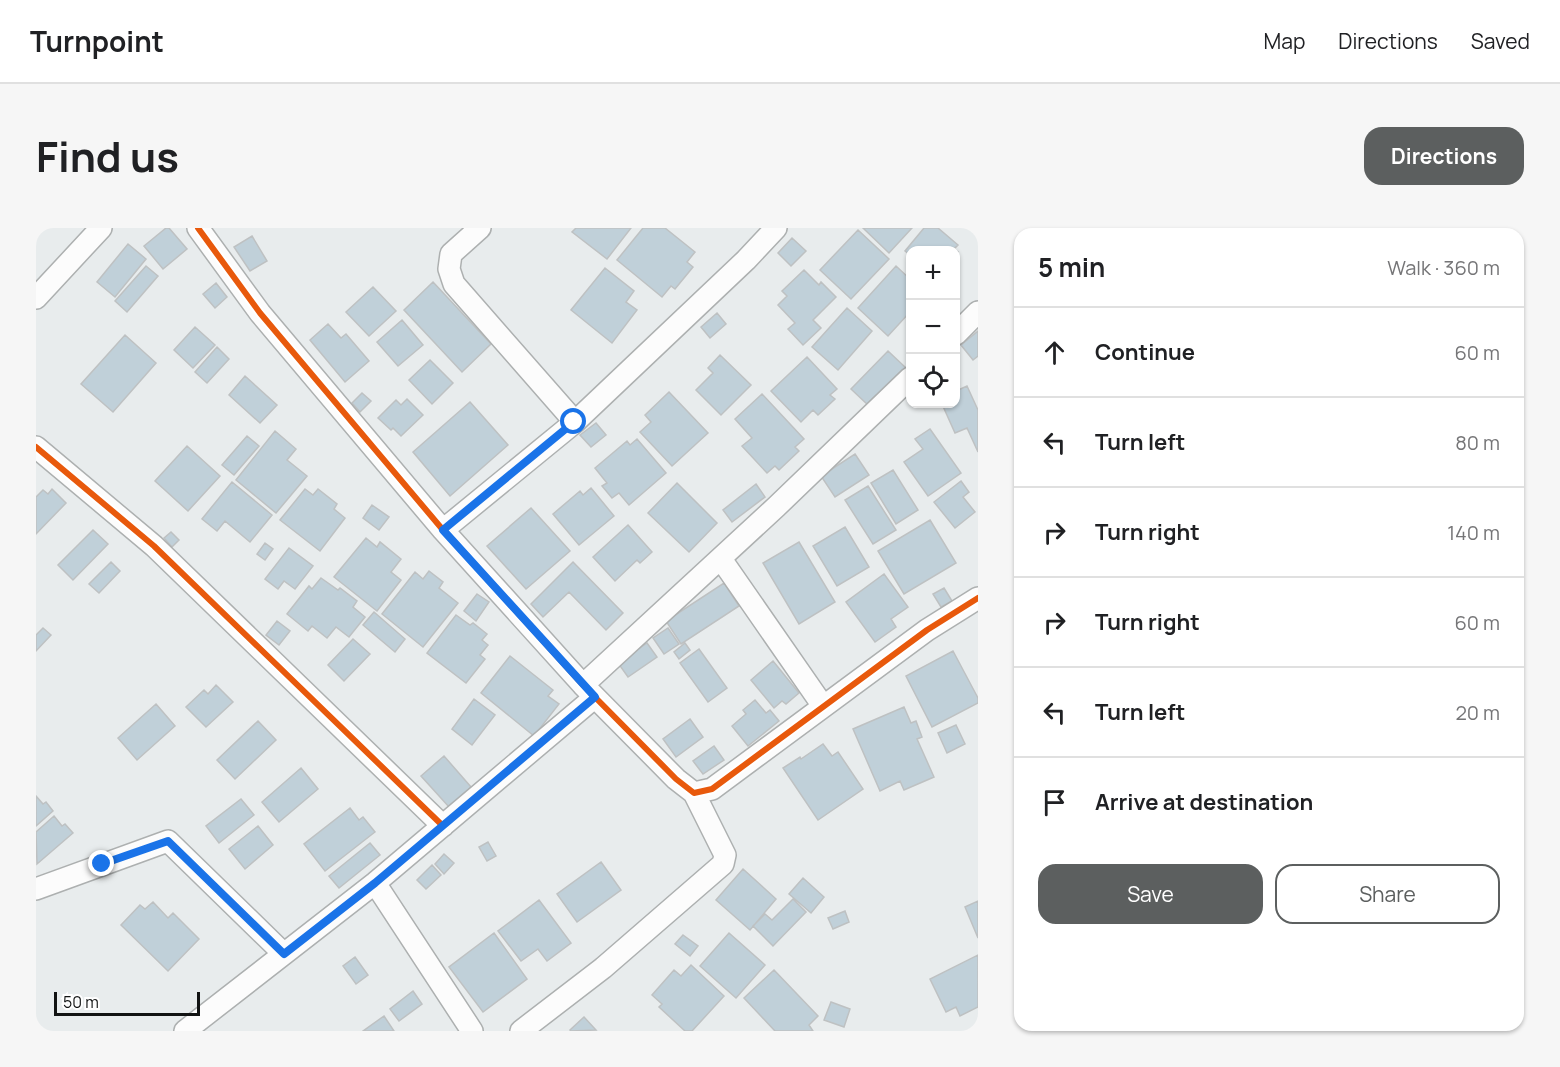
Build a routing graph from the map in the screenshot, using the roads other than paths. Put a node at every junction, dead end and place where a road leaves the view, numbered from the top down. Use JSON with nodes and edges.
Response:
{"nodes":[{"id":1,"x":102,"y":228,"type":"edge"},
{"id":2,"x":198,"y":228,"type":"edge"},
{"id":3,"x":480,"y":228,"type":"edge"},
{"id":4,"x":776,"y":228,"type":"edge"},
{"id":5,"x":36,"y":298,"type":"edge"},
{"id":6,"x":978,"y":312,"type":"edge"},
{"id":7,"x":960,"y":330,"type":"edge"},
{"id":8,"x":906,"y":382,"type":"edge"},
{"id":9,"x":574,"y":422,"type":"junction"},
{"id":10,"x":36,"y":447,"type":"edge"},
{"id":11,"x":443,"y":530,"type":"junction"},
{"id":12,"x":721,"y":559,"type":"junction"},
{"id":13,"x":978,"y":598,"type":"edge"},
{"id":14,"x":589,"y":691,"type":"junction"},
{"id":15,"x":823,"y":706,"type":"junction"},
{"id":16,"x":694,"y":793,"type":"junction"},
{"id":17,"x":443,"y":826,"type":"junction"},
{"id":18,"x":375,"y":883,"type":"junction"},
{"id":19,"x":36,"y":889,"type":"edge"},
{"id":20,"x":284,"y":954,"type":"junction"},
{"id":21,"x":185,"y":1031,"type":"edge"},
{"id":22,"x":472,"y":1031,"type":"edge"},
{"id":23,"x":521,"y":1031,"type":"edge"}],
"edges":[{"from":1,"to":5,"type":"street"},
{"from":2,"to":11,"type":"street"},
{"from":3,"to":9,"type":"street"},
{"from":4,"to":9,"type":"street"},
{"from":6,"to":7,"type":"street"},
{"from":8,"to":12,"type":"street"},
{"from":9,"to":11,"type":"street"},
{"from":10,"to":17,"type":"street"},
{"from":11,"to":14,"type":"street"},
{"from":12,"to":14,"type":"street"},
{"from":12,"to":15,"type":"street"},
{"from":13,"to":15,"type":"street"},
{"from":14,"to":16,"type":"street"},
{"from":14,"to":17,"type":"street"},
{"from":15,"to":16,"type":"street"},
{"from":16,"to":23,"type":"street"},
{"from":17,"to":18,"type":"street"},
{"from":18,"to":20,"type":"street"},
{"from":18,"to":22,"type":"street"},
{"from":19,"to":20,"type":"street"},
{"from":20,"to":21,"type":"street"}]}
